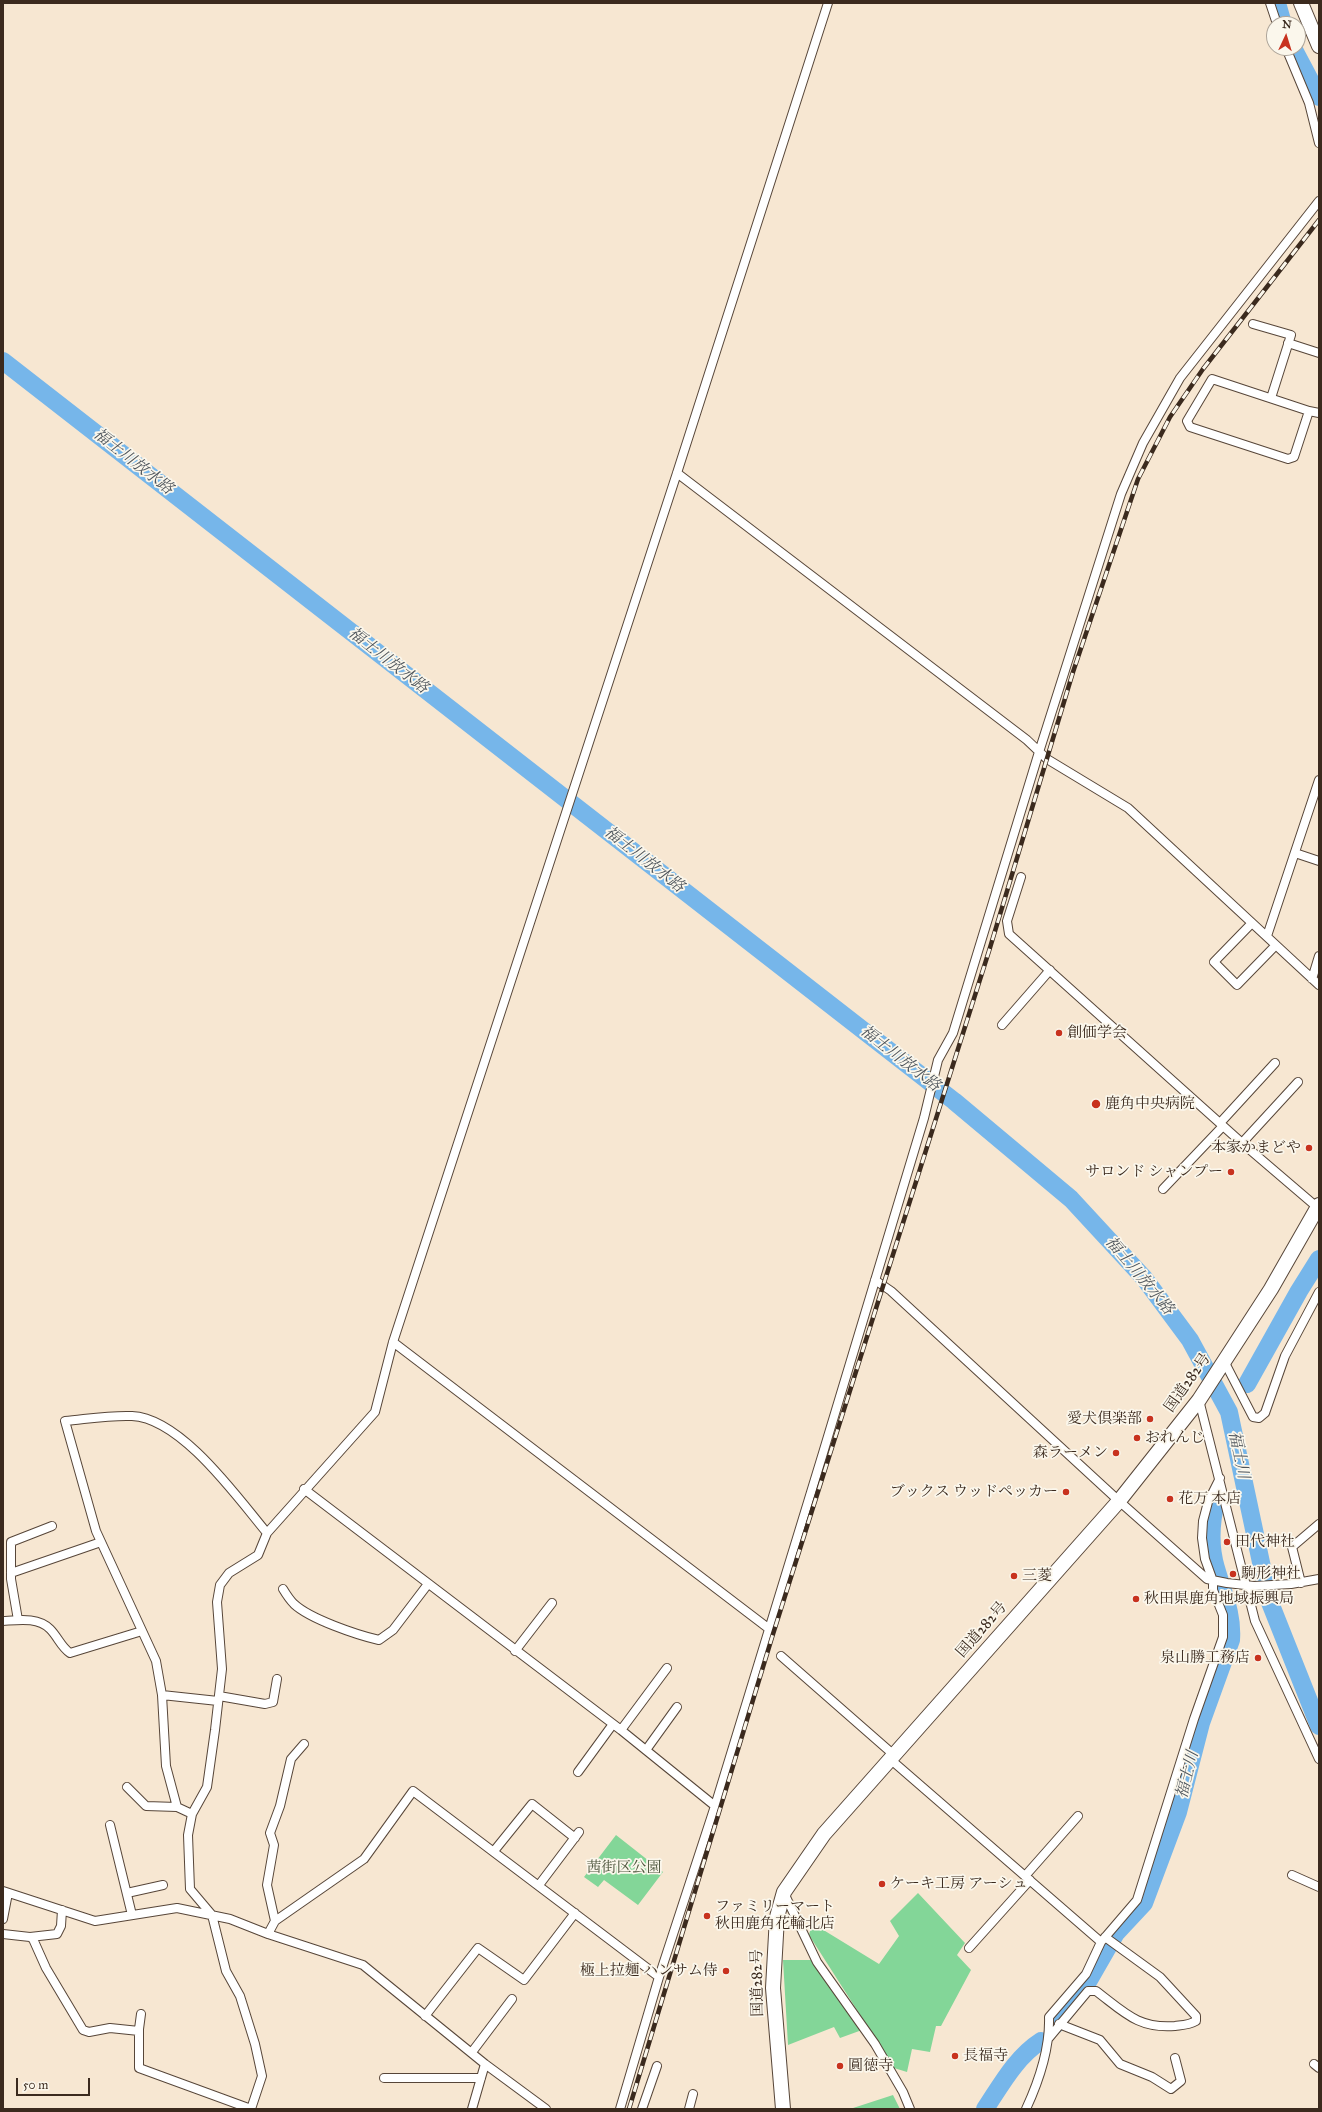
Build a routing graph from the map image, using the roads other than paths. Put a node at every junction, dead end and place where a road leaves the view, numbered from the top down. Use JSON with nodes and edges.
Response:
{"nodes":[{"id":1,"x":828,"y":3,"type":"edge"},
{"id":2,"x":1270,"y":3,"type":"edge"},
{"id":3,"x":1301,"y":3,"type":"edge"},
{"id":4,"x":1274,"y":16,"type":"edge"},
{"id":5,"x":1319,"y":46,"type":"edge"},
{"id":6,"x":1289,"y":56,"type":"edge"},
{"id":7,"x":1319,"y":143,"type":"edge"},
{"id":8,"x":1319,"y":201,"type":"edge"},
{"id":9,"x":1253,"y":324,"type":"dead end"},
{"id":10,"x":1288,"y":343,"type":"junction"},
{"id":11,"x":1319,"y":353,"type":"edge"},
{"id":12,"x":1271,"y":398,"type":"junction"},
{"id":13,"x":1309,"y":411,"type":"junction"},
{"id":14,"x":1319,"y":413,"type":"edge"},
{"id":15,"x":677,"y":473,"type":"junction"},
{"id":16,"x":1039,"y":752,"type":"junction"},
{"id":17,"x":1319,"y":780,"type":"edge"},
{"id":18,"x":1295,"y":853,"type":"junction"},
{"id":19,"x":1319,"y":861,"type":"edge"},
{"id":20,"x":1021,"y":876,"type":"dead end"},
{"id":21,"x":1251,"y":924,"type":"junction"},
{"id":22,"x":1267,"y":936,"type":"junction"},
{"id":23,"x":1276,"y":945,"type":"junction"},
{"id":24,"x":1319,"y":956,"type":"edge"},
{"id":25,"x":1050,"y":970,"type":"junction"},
{"id":26,"x":1312,"y":979,"type":"junction"},
{"id":27,"x":1319,"y":985,"type":"edge"},
{"id":28,"x":1002,"y":1025,"type":"dead end"},
{"id":29,"x":1275,"y":1063,"type":"dead end"},
{"id":30,"x":1298,"y":1082,"type":"dead end"},
{"id":31,"x":1221,"y":1125,"type":"junction"},
{"id":32,"x":1242,"y":1143,"type":"junction"},
{"id":33,"x":1163,"y":1189,"type":"dead end"},
{"id":34,"x":1318,"y":1206,"type":"edge"},
{"id":35,"x":875,"y":1280,"type":"junction"},
{"id":36,"x":1319,"y":1292,"type":"edge"},
{"id":37,"x":393,"y":1342,"type":"junction"},
{"id":38,"x":1224,"y":1362,"type":"junction"},
{"id":39,"x":1199,"y":1400,"type":"junction"},
{"id":40,"x":1220,"y":1478,"type":"junction"},
{"id":41,"x":304,"y":1489,"type":"junction"},
{"id":42,"x":1119,"y":1501,"type":"junction"},
{"id":43,"x":1319,"y":1524,"type":"edge"},
{"id":44,"x":52,"y":1526,"type":"dead end"},
{"id":45,"x":267,"y":1533,"type":"junction"},
{"id":46,"x":101,"y":1542,"type":"junction"},
{"id":47,"x":11,"y":1573,"type":"junction"},
{"id":48,"x":1319,"y":1579,"type":"edge"},
{"id":49,"x":1215,"y":1581,"type":"junction"},
{"id":50,"x":1301,"y":1583,"type":"junction"},
{"id":51,"x":428,"y":1584,"type":"junction"},
{"id":52,"x":1251,"y":1585,"type":"junction"},
{"id":53,"x":282,"y":1590,"type":"dead end"},
{"id":54,"x":552,"y":1603,"type":"dead end"},
{"id":55,"x":18,"y":1620,"type":"junction"},
{"id":56,"x":3,"y":1621,"type":"edge"},
{"id":57,"x":768,"y":1628,"type":"junction"},
{"id":58,"x":142,"y":1630,"type":"junction"},
{"id":59,"x":515,"y":1650,"type":"junction"},
{"id":60,"x":781,"y":1656,"type":"dead end"},
{"id":61,"x":667,"y":1668,"type":"dead end"},
{"id":62,"x":277,"y":1678,"type":"dead end"},
{"id":63,"x":162,"y":1695,"type":"junction"},
{"id":64,"x":218,"y":1699,"type":"junction"},
{"id":65,"x":676,"y":1707,"type":"dead end"},
{"id":66,"x":613,"y":1724,"type":"junction"},
{"id":67,"x":621,"y":1730,"type":"junction"},
{"id":68,"x":304,"y":1744,"type":"dead end"},
{"id":69,"x":646,"y":1750,"type":"junction"},
{"id":70,"x":892,"y":1757,"type":"junction"},
{"id":71,"x":1319,"y":1759,"type":"edge"},
{"id":72,"x":578,"y":1772,"type":"dead end"},
{"id":73,"x":127,"y":1787,"type":"dead end"},
{"id":74,"x":715,"y":1806,"type":"junction"},
{"id":75,"x":177,"y":1807,"type":"junction"},
{"id":76,"x":192,"y":1814,"type":"junction"},
{"id":77,"x":1078,"y":1816,"type":"dead end"},
{"id":78,"x":110,"y":1825,"type":"dead end"},
{"id":79,"x":494,"y":1851,"type":"junction"},
{"id":80,"x":1292,"y":1875,"type":"dead end"},
{"id":81,"x":1028,"y":1878,"type":"junction"},
{"id":82,"x":539,"y":1884,"type":"junction"},
{"id":83,"x":163,"y":1885,"type":"dead end"},
{"id":84,"x":1319,"y":1887,"type":"edge"},
{"id":85,"x":5,"y":1892,"type":"edge"},
{"id":86,"x":784,"y":1892,"type":"junction"},
{"id":87,"x":127,"y":1893,"type":"junction"},
{"id":88,"x":62,"y":1910,"type":"junction"},
{"id":89,"x":575,"y":1913,"type":"junction"},
{"id":90,"x":132,"y":1915,"type":"junction"},
{"id":91,"x":212,"y":1915,"type":"junction"},
{"id":92,"x":3,"y":1919,"type":"edge"},
{"id":93,"x":275,"y":1921,"type":"junction"},
{"id":94,"x":3,"y":1934,"type":"edge"},
{"id":95,"x":268,"y":1934,"type":"junction"},
{"id":96,"x":30,"y":1937,"type":"junction"},
{"id":97,"x":1103,"y":1939,"type":"junction"},
{"id":98,"x":969,"y":1948,"type":"dead end"},
{"id":99,"x":659,"y":1977,"type":"junction"},
{"id":100,"x":512,"y":1999,"type":"dead end"},
{"id":101,"x":141,"y":2014,"type":"dead end"},
{"id":102,"x":425,"y":2016,"type":"junction"},
{"id":103,"x":1059,"y":2024,"type":"junction"},
{"id":104,"x":139,"y":2031,"type":"junction"},
{"id":105,"x":1047,"y":2041,"type":"junction"},
{"id":106,"x":472,"y":2052,"type":"junction"},
{"id":107,"x":1175,"y":2058,"type":"dead end"},
{"id":108,"x":486,"y":2064,"type":"junction"},
{"id":109,"x":657,"y":2066,"type":"dead end"},
{"id":110,"x":384,"y":2078,"type":"dead end"},
{"id":111,"x":481,"y":2078,"type":"junction"},
{"id":112,"x":694,"y":2094,"type":"dead end"},
{"id":113,"x":251,"y":2109,"type":"edge"},
{"id":114,"x":472,"y":2109,"type":"edge"},
{"id":115,"x":546,"y":2109,"type":"edge"},
{"id":116,"x":620,"y":2109,"type":"edge"},
{"id":117,"x":642,"y":2109,"type":"edge"},
{"id":118,"x":689,"y":2109,"type":"edge"},
{"id":119,"x":783,"y":2109,"type":"edge"},
{"id":120,"x":910,"y":2109,"type":"edge"},
{"id":121,"x":1026,"y":2109,"type":"edge"}],
"edges":[{"from":1,"to":15,"type":"street"},
{"from":2,"to":4,"type":"street"},
{"from":3,"to":5,"type":"highway"},
{"from":6,"to":7,"type":"street"},
{"from":8,"to":16,"type":"street"},
{"from":9,"to":10,"type":"street"},
{"from":10,"to":11,"type":"street"},
{"from":10,"to":12,"type":"street"},
{"from":12,"to":13,"type":"street"},
{"from":12,"to":13,"type":"street"},
{"from":13,"to":14,"type":"street"},
{"from":15,"to":16,"type":"street"},
{"from":15,"to":37,"type":"street"},
{"from":16,"to":21,"type":"street"},
{"from":16,"to":35,"type":"street"},
{"from":17,"to":18,"type":"street"},
{"from":18,"to":19,"type":"street"},
{"from":18,"to":22,"type":"street"},
{"from":20,"to":25,"type":"street"},
{"from":21,"to":22,"type":"street"},
{"from":21,"to":23,"type":"street"},
{"from":22,"to":23,"type":"street"},
{"from":23,"to":26,"type":"street"},
{"from":24,"to":26,"type":"street"},
{"from":25,"to":28,"type":"street"},
{"from":25,"to":31,"type":"street"},
{"from":26,"to":27,"type":"street"},
{"from":29,"to":31,"type":"street"},
{"from":30,"to":32,"type":"street"},
{"from":31,"to":32,"type":"street"},
{"from":31,"to":33,"type":"street"},
{"from":32,"to":34,"type":"street"},
{"from":34,"to":38,"type":"highway","name":"国道282号"},
{"from":35,"to":42,"type":"street"},
{"from":35,"to":57,"type":"street"},
{"from":36,"to":38,"type":"street"},
{"from":37,"to":41,"type":"street"},
{"from":37,"to":57,"type":"street"},
{"from":38,"to":39,"type":"highway","name":"国道282号"},
{"from":39,"to":40,"type":"street"},
{"from":39,"to":42,"type":"highway","name":"国道282号"},
{"from":40,"to":49,"type":"street"},
{"from":40,"to":52,"type":"street"},
{"from":41,"to":45,"type":"street"},
{"from":41,"to":51,"type":"street"},
{"from":42,"to":49,"type":"street"},
{"from":42,"to":70,"type":"highway","name":"国道282号"},
{"from":43,"to":50,"type":"street"},
{"from":44,"to":47,"type":"street"},
{"from":45,"to":46,"type":"street"},
{"from":45,"to":64,"type":"street"},
{"from":46,"to":47,"type":"street"},
{"from":46,"to":58,"type":"street"},
{"from":47,"to":55,"type":"street"},
{"from":48,"to":50,"type":"street"},
{"from":49,"to":52,"type":"street"},
{"from":49,"to":97,"type":"street"},
{"from":50,"to":52,"type":"street"},
{"from":51,"to":53,"type":"street"},
{"from":51,"to":59,"type":"street"},
{"from":52,"to":71,"type":"street"},
{"from":54,"to":59,"type":"street"},
{"from":55,"to":56,"type":"street"},
{"from":55,"to":58,"type":"street"},
{"from":57,"to":74,"type":"street"},
{"from":58,"to":63,"type":"street"},
{"from":59,"to":66,"type":"street"},
{"from":60,"to":70,"type":"street"},
{"from":61,"to":67,"type":"street"},
{"from":62,"to":64,"type":"street"},
{"from":63,"to":64,"type":"street"},
{"from":63,"to":75,"type":"street"},
{"from":64,"to":76,"type":"street"},
{"from":65,"to":69,"type":"street"},
{"from":66,"to":67,"type":"street"},
{"from":66,"to":72,"type":"street"},
{"from":67,"to":69,"type":"street"},
{"from":68,"to":93,"type":"street"},
{"from":69,"to":74,"type":"street"},
{"from":70,"to":81,"type":"street"},
{"from":70,"to":86,"type":"highway","name":"国道282号"},
{"from":73,"to":75,"type":"street"},
{"from":74,"to":99,"type":"street"},
{"from":75,"to":76,"type":"street"},
{"from":76,"to":91,"type":"street"},
{"from":77,"to":81,"type":"street"},
{"from":78,"to":87,"type":"street"},
{"from":79,"to":82,"type":"street"},
{"from":79,"to":82,"type":"street"},
{"from":79,"to":93,"type":"street"},
{"from":80,"to":84,"type":"street"},
{"from":81,"to":97,"type":"street"},
{"from":81,"to":98,"type":"street"},
{"from":82,"to":89,"type":"street"},
{"from":83,"to":87,"type":"street"},
{"from":85,"to":88,"type":"street"},
{"from":85,"to":92,"type":"street"},
{"from":86,"to":119,"type":"highway","name":"国道282号"},
{"from":86,"to":120,"type":"street"},
{"from":87,"to":90,"type":"street"},
{"from":88,"to":90,"type":"street"},
{"from":88,"to":96,"type":"street"},
{"from":89,"to":99,"type":"street"},
{"from":89,"to":102,"type":"street"},
{"from":90,"to":91,"type":"street"},
{"from":91,"to":95,"type":"street"},
{"from":91,"to":113,"type":"street"},
{"from":93,"to":95,"type":"street"},
{"from":94,"to":96,"type":"street"},
{"from":95,"to":102,"type":"street"},
{"from":96,"to":104,"type":"street"},
{"from":97,"to":103,"type":"street"},
{"from":97,"to":105,"type":"street"},
{"from":99,"to":116,"type":"street"},
{"from":100,"to":106,"type":"street"},
{"from":101,"to":104,"type":"street"},
{"from":102,"to":106,"type":"street"},
{"from":103,"to":105,"type":"street"},
{"from":103,"to":107,"type":"street"},
{"from":104,"to":113,"type":"street"},
{"from":105,"to":121,"type":"street"},
{"from":106,"to":108,"type":"street"},
{"from":108,"to":111,"type":"street"},
{"from":108,"to":115,"type":"street"},
{"from":109,"to":117,"type":"street"},
{"from":110,"to":111,"type":"street"},
{"from":111,"to":114,"type":"street"},
{"from":112,"to":118,"type":"street"}]}
